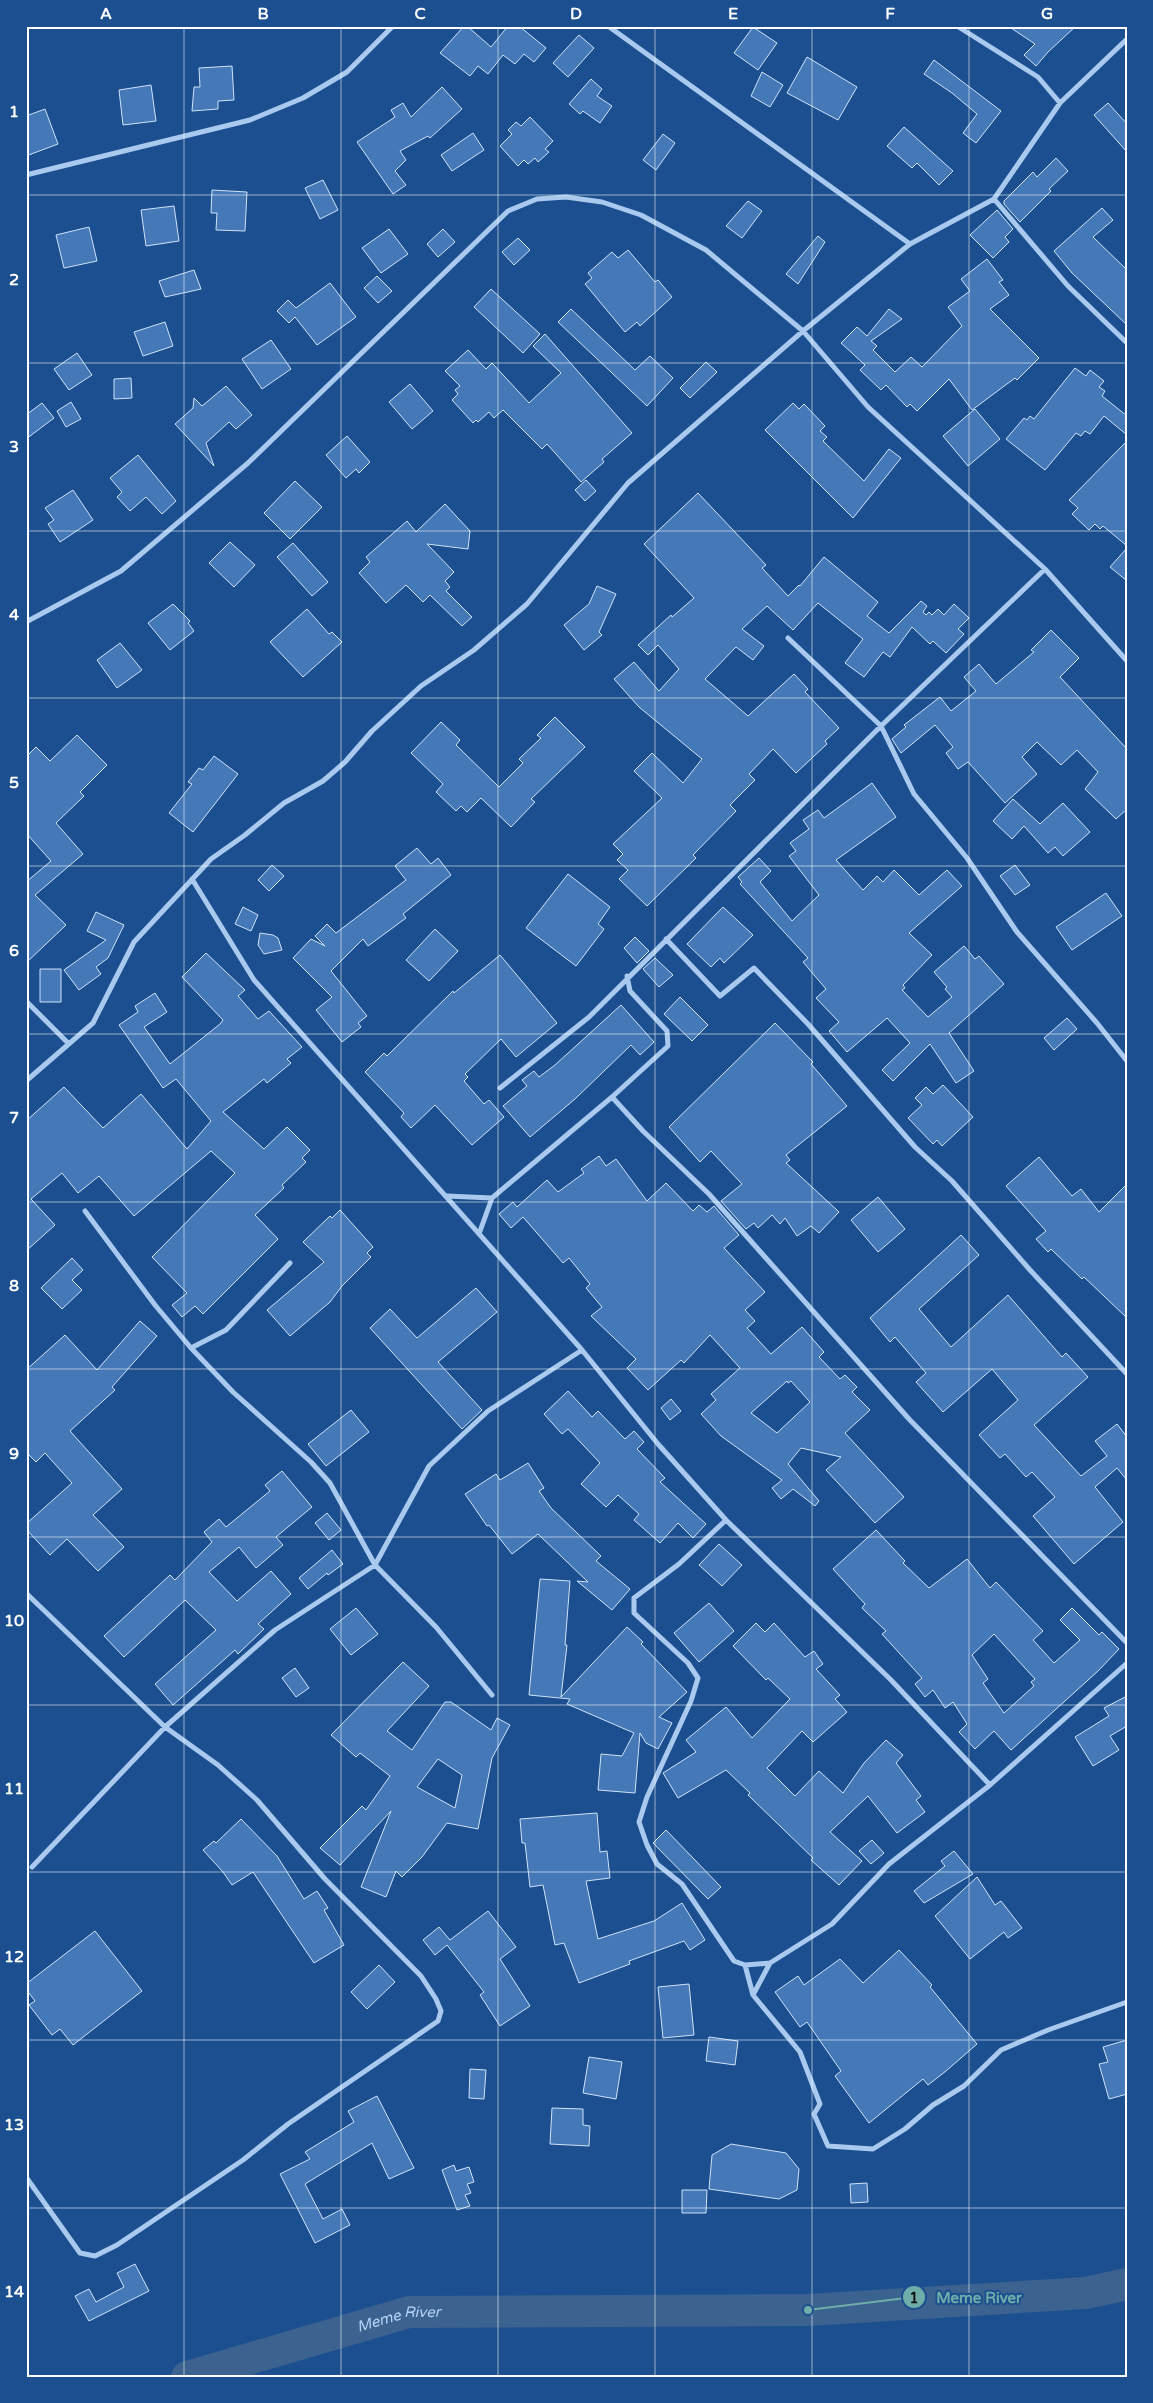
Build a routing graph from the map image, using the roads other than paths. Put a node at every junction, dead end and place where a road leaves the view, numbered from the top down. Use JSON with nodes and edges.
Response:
{"nodes":[{"id":1,"x":392,"y":26,"type":"edge"},
{"id":2,"x":608,"y":26,"type":"edge"},
{"id":3,"x":957,"y":26,"type":"edge"},
{"id":4,"x":1127,"y":39,"type":"edge"},
{"id":5,"x":1060,"y":104,"type":"junction"},
{"id":6,"x":26,"y":175,"type":"edge"},
{"id":7,"x":994,"y":198,"type":"junction"},
{"id":8,"x":910,"y":244,"type":"junction"},
{"id":9,"x":803,"y":331,"type":"junction"},
{"id":10,"x":1127,"y":343,"type":"edge"},
{"id":11,"x":1044,"y":569,"type":"junction"},
{"id":12,"x":26,"y":622,"type":"edge"},
{"id":13,"x":788,"y":638,"type":"dead end"},
{"id":14,"x":1127,"y":661,"type":"edge"},
{"id":15,"x":881,"y":726,"type":"junction"},
{"id":16,"x":192,"y":879,"type":"junction"},
{"id":17,"x":666,"y":939,"type":"junction"},
{"id":18,"x":627,"y":976,"type":"junction"},
{"id":19,"x":26,"y":1000,"type":"edge"},
{"id":20,"x":69,"y":1044,"type":"junction"},
{"id":21,"x":1127,"y":1061,"type":"edge"},
{"id":22,"x":26,"y":1082,"type":"edge"},
{"id":23,"x":500,"y":1088,"type":"dead end"},
{"id":24,"x":612,"y":1097,"type":"junction"},
{"id":25,"x":447,"y":1196,"type":"junction"},
{"id":26,"x":492,"y":1198,"type":"junction"},
{"id":27,"x":85,"y":1211,"type":"dead end"},
{"id":28,"x":479,"y":1234,"type":"junction"},
{"id":29,"x":290,"y":1263,"type":"dead end"},
{"id":30,"x":191,"y":1348,"type":"junction"},
{"id":31,"x":582,"y":1350,"type":"junction"},
{"id":32,"x":1127,"y":1374,"type":"edge"},
{"id":33,"x":726,"y":1520,"type":"junction"},
{"id":34,"x":375,"y":1565,"type":"junction"},
{"id":35,"x":26,"y":1594,"type":"edge"},
{"id":36,"x":1127,"y":1643,"type":"edge"},
{"id":37,"x":1127,"y":1663,"type":"edge"},
{"id":38,"x":492,"y":1695,"type":"dead end"},
{"id":39,"x":165,"y":1726,"type":"junction"},
{"id":40,"x":990,"y":1785,"type":"junction"},
{"id":41,"x":32,"y":1867,"type":"dead end"},
{"id":42,"x":770,"y":1963,"type":"junction"},
{"id":43,"x":746,"y":1965,"type":"junction"},
{"id":44,"x":753,"y":1995,"type":"junction"},
{"id":45,"x":1127,"y":2002,"type":"edge"},
{"id":46,"x":26,"y":2177,"type":"edge"}],
"edges":[{"from":1,"to":6,"type":"street"},
{"from":2,"to":8,"type":"street"},
{"from":3,"to":5,"type":"street"},
{"from":4,"to":5,"type":"street"},
{"from":5,"to":7,"type":"street"},
{"from":7,"to":8,"type":"street"},
{"from":7,"to":10,"type":"street"},
{"from":8,"to":9,"type":"street"},
{"from":9,"to":11,"type":"street"},
{"from":9,"to":12,"type":"street"},
{"from":9,"to":16,"type":"street"},
{"from":11,"to":14,"type":"street"},
{"from":11,"to":15,"type":"street"},
{"from":13,"to":15,"type":"street"},
{"from":15,"to":17,"type":"street"},
{"from":15,"to":21,"type":"street"},
{"from":16,"to":20,"type":"street"},
{"from":16,"to":25,"type":"street"},
{"from":17,"to":18,"type":"street"},
{"from":17,"to":32,"type":"street"},
{"from":18,"to":23,"type":"street"},
{"from":18,"to":24,"type":"street"},
{"from":19,"to":20,"type":"street"},
{"from":20,"to":22,"type":"street"},
{"from":24,"to":26,"type":"street"},
{"from":24,"to":36,"type":"street"},
{"from":25,"to":26,"type":"street"},
{"from":25,"to":28,"type":"street"},
{"from":26,"to":28,"type":"street"},
{"from":27,"to":30,"type":"street"},
{"from":28,"to":31,"type":"street"},
{"from":29,"to":30,"type":"street"},
{"from":30,"to":34,"type":"street"},
{"from":31,"to":33,"type":"street"},
{"from":31,"to":34,"type":"street"},
{"from":33,"to":40,"type":"street"},
{"from":33,"to":43,"type":"street"},
{"from":34,"to":38,"type":"street"},
{"from":34,"to":39,"type":"street"},
{"from":35,"to":39,"type":"street"},
{"from":37,"to":40,"type":"street"},
{"from":39,"to":41,"type":"street"},
{"from":39,"to":46,"type":"street"},
{"from":40,"to":42,"type":"street"},
{"from":42,"to":43,"type":"street"},
{"from":42,"to":44,"type":"street"},
{"from":43,"to":44,"type":"street"},
{"from":44,"to":45,"type":"street"}]}
